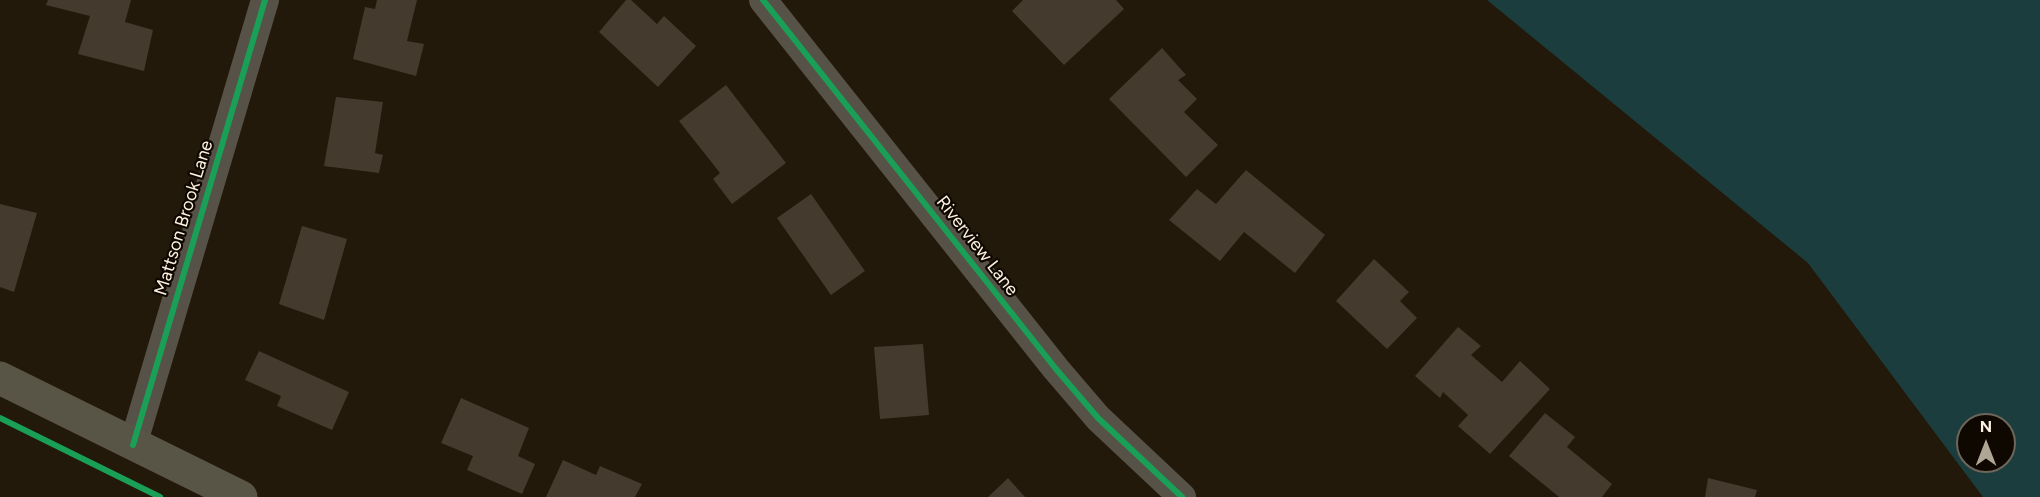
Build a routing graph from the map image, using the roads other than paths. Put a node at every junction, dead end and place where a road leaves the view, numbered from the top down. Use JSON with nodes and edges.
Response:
{"nodes":[{"id":1,"x":265,"y":0,"type":"edge"},
{"id":2,"x":763,"y":0,"type":"edge"},
{"id":3,"x":0,"y":378,"type":"edge"},
{"id":4,"x":133,"y":445,"type":"junction"},
{"id":5,"x":241,"y":497,"type":"edge"},
{"id":6,"x":1182,"y":497,"type":"edge"}],
"edges":[{"from":1,"to":4,"type":"street","name":"Mattson Brook Lane"},
{"from":2,"to":6,"type":"street","name":"Riverview Lane"},
{"from":3,"to":4,"type":"street"},
{"from":4,"to":5,"type":"street"}]}
